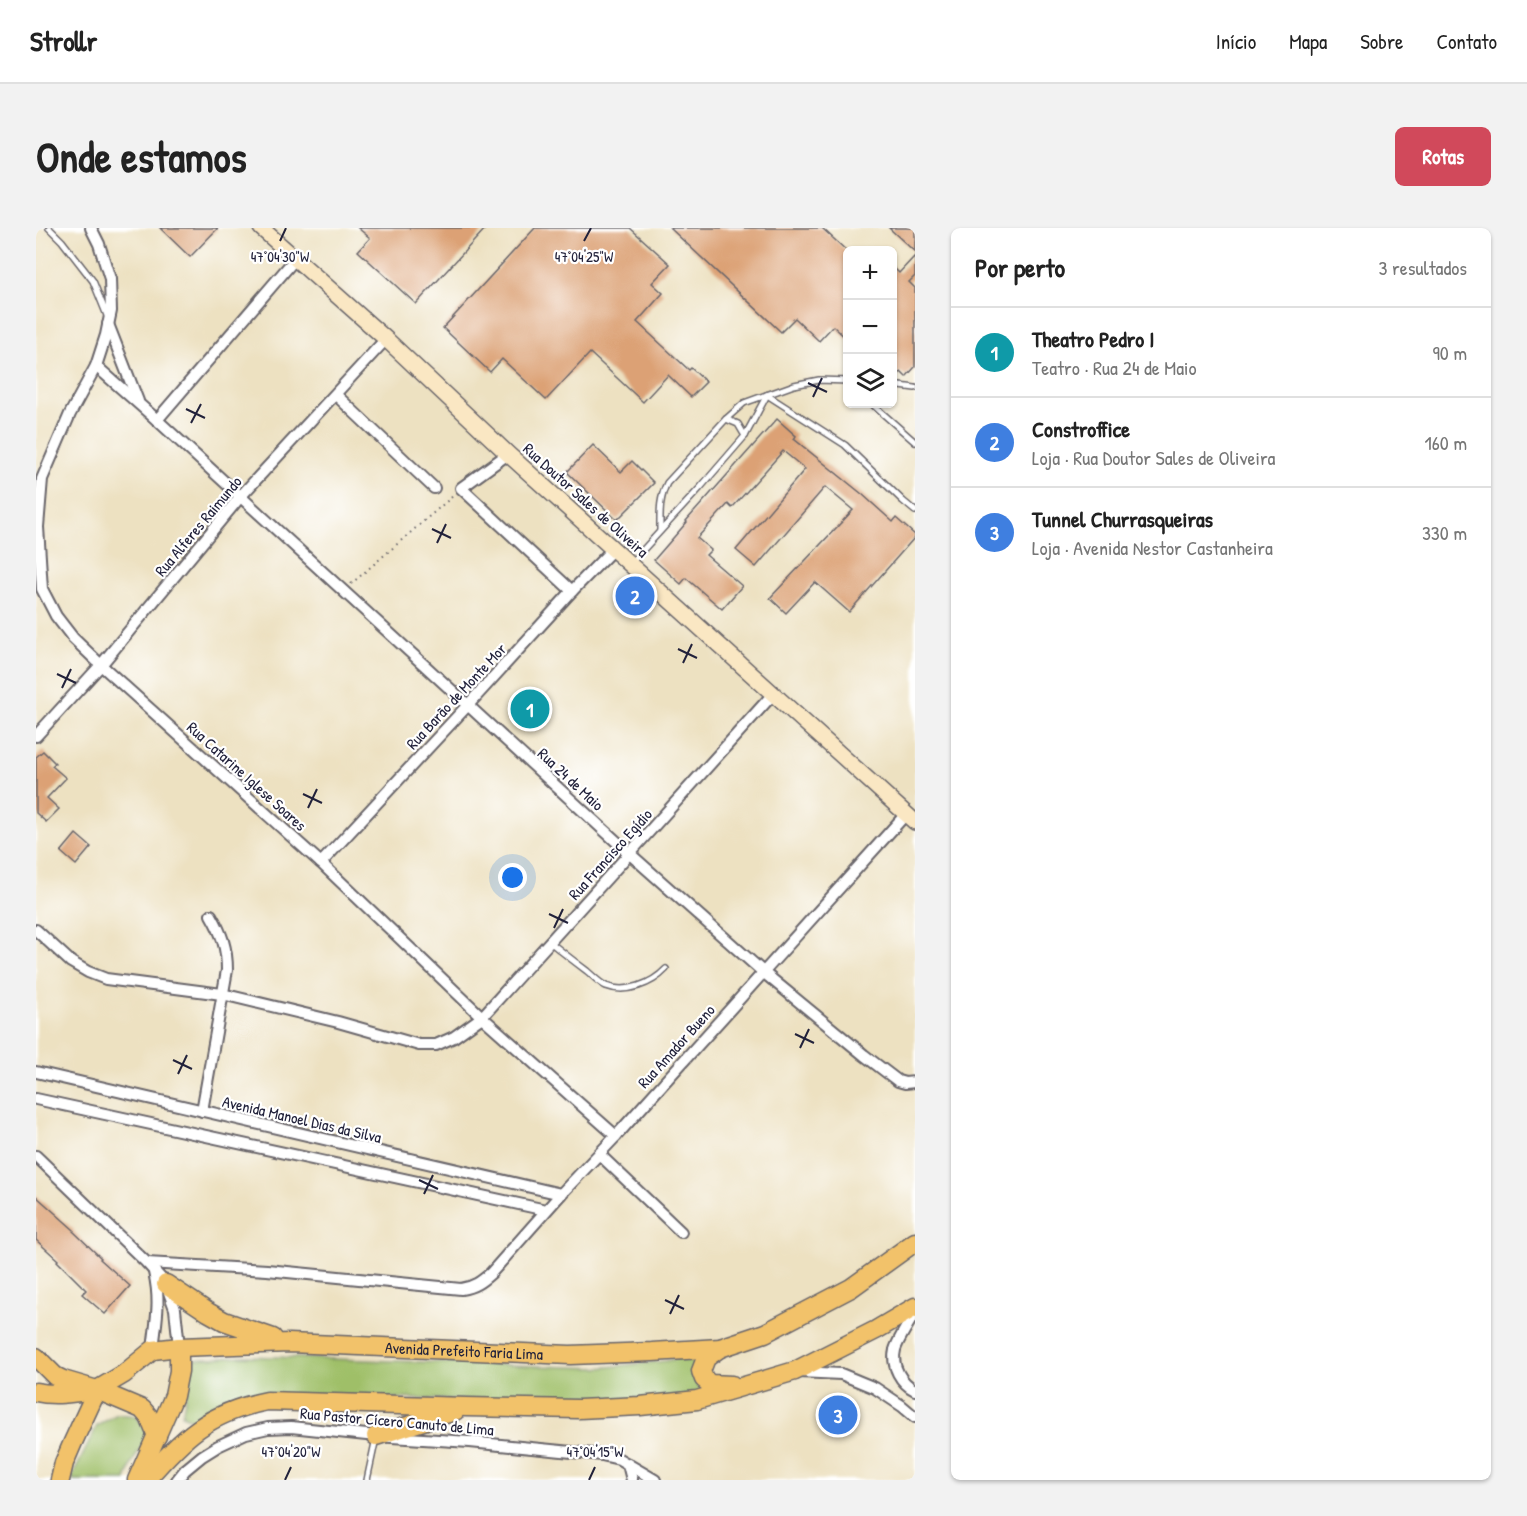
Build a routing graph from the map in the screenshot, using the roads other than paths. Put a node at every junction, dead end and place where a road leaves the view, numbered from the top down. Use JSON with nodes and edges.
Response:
{"nodes":[{"id":1,"x":49,"y":228,"type":"edge"},
{"id":2,"x":91,"y":228,"type":"edge"},
{"id":3,"x":261,"y":228,"type":"edge"},
{"id":4,"x":276,"y":228,"type":"edge"},
{"id":5,"x":282,"y":248,"type":"junction"},
{"id":6,"x":295,"y":259,"type":"junction"},
{"id":7,"x":109,"y":322,"type":"junction"},
{"id":8,"x":386,"y":339,"type":"junction"},
{"id":9,"x":96,"y":366,"type":"junction"},
{"id":10,"x":843,"y":381,"type":"edge"},
{"id":11,"x":897,"y":386,"type":"edge"},
{"id":12,"x":915,"y":388,"type":"edge"},
{"id":13,"x":336,"y":395,"type":"junction"},
{"id":14,"x":767,"y":395,"type":"junction"},
{"id":15,"x":139,"y":404,"type":"junction"},
{"id":16,"x":877,"y":408,"type":"edge"},
{"id":17,"x":157,"y":420,"type":"junction"},
{"id":18,"x":726,"y":420,"type":"junction"},
{"id":19,"x":745,"y":436,"type":"junction"},
{"id":20,"x":915,"y":442,"type":"edge"},
{"id":21,"x":508,"y":454,"type":"junction"},
{"id":22,"x":434,"y":488,"type":"dead end"},
{"id":23,"x":240,"y":497,"type":"junction"},
{"id":24,"x":915,"y":511,"type":"edge"},
{"id":25,"x":660,"y":530,"type":"junction"},
{"id":26,"x":614,"y":548,"type":"junction"},
{"id":27,"x":630,"y":564,"type":"junction"},
{"id":28,"x":572,"y":591,"type":"junction"},
{"id":29,"x":101,"y":665,"type":"junction"},
{"id":30,"x":774,"y":693,"type":"junction"},
{"id":31,"x":468,"y":705,"type":"junction"},
{"id":32,"x":36,"y":736,"type":"edge"},
{"id":33,"x":910,"y":815,"type":"edge"},
{"id":34,"x":630,"y":854,"type":"junction"},
{"id":35,"x":321,"y":863,"type":"junction"},
{"id":36,"x":211,"y":915,"type":"dead end"},
{"id":37,"x":36,"y":930,"type":"edge"},
{"id":38,"x":550,"y":942,"type":"junction"},
{"id":39,"x":666,"y":969,"type":"dead end"},
{"id":40,"x":763,"y":972,"type":"junction"},
{"id":41,"x":222,"y":994,"type":"junction"},
{"id":42,"x":482,"y":1017,"type":"junction"},
{"id":43,"x":36,"y":1072,"type":"edge"},
{"id":44,"x":915,"y":1082,"type":"edge"},
{"id":45,"x":36,"y":1099,"type":"edge"},
{"id":46,"x":202,"y":1111,"type":"junction"},
{"id":47,"x":616,"y":1136,"type":"junction"},
{"id":48,"x":598,"y":1154,"type":"junction"},
{"id":49,"x":36,"y":1156,"type":"edge"},
{"id":50,"x":534,"y":1188,"type":"junction"},
{"id":51,"x":561,"y":1194,"type":"junction"},
{"id":52,"x":530,"y":1207,"type":"junction"},
{"id":53,"x":546,"y":1210,"type":"junction"},
{"id":54,"x":681,"y":1232,"type":"dead end"},
{"id":55,"x":915,"y":1242,"type":"edge"},
{"id":56,"x":156,"y":1273,"type":"junction"},
{"id":57,"x":915,"y":1307,"type":"edge"},
{"id":58,"x":915,"y":1312,"type":"edge"},
{"id":59,"x":289,"y":1343,"type":"junction"},
{"id":60,"x":179,"y":1347,"type":"junction"},
{"id":61,"x":720,"y":1348,"type":"junction"},
{"id":62,"x":153,"y":1350,"type":"junction"},
{"id":63,"x":36,"y":1357,"type":"edge"},
{"id":64,"x":795,"y":1371,"type":"junction"},
{"id":65,"x":747,"y":1386,"type":"junction"},
{"id":66,"x":97,"y":1390,"type":"junction"},
{"id":67,"x":915,"y":1390,"type":"edge"},
{"id":68,"x":36,"y":1392,"type":"edge"},
{"id":69,"x":466,"y":1407,"type":"junction"},
{"id":70,"x":915,"y":1417,"type":"edge"},
{"id":71,"x":157,"y":1436,"type":"junction"},
{"id":72,"x":376,"y":1436,"type":"junction"},
{"id":73,"x":628,"y":1464,"type":"junction"},
{"id":74,"x":60,"y":1480,"type":"edge"},
{"id":75,"x":136,"y":1480,"type":"edge"},
{"id":76,"x":146,"y":1480,"type":"edge"},
{"id":77,"x":177,"y":1480,"type":"edge"},
{"id":78,"x":367,"y":1480,"type":"edge"},
{"id":79,"x":632,"y":1480,"type":"edge"},
{"id":80,"x":655,"y":1480,"type":"edge"}],
"edges":[{"from":1,"to":7,"type":"lane"},
{"from":2,"to":7,"type":"street"},
{"from":3,"to":5,"type":"main road","name":"Rua Doutor Sales de Oliveira"},
{"from":4,"to":5,"type":"main road"},
{"from":5,"to":6,"type":"main road","name":"Rua Doutor Sales de Oliveira"},
{"from":6,"to":8,"type":"main road","name":"Rua Doutor Sales de Oliveira"},
{"from":6,"to":17,"type":"street"},
{"from":7,"to":9,"type":"street","name":"Rua Catarine Iglese Soares"},
{"from":7,"to":15,"type":"street","name":"Rua 24 de Maio"},
{"from":8,"to":13,"type":"street","name":"Rua Alferes Raimundo"},
{"from":8,"to":21,"type":"main road","name":"Rua Doutor Sales de Oliveira"},
{"from":9,"to":15,"type":"street","name":"Rua 24 de Maio"},
{"from":9,"to":29,"type":"street","name":"Rua Catarine Iglese Soares"},
{"from":10,"to":14,"type":"lane"},
{"from":11,"to":12,"type":"lane"},
{"from":13,"to":22,"type":"street"},
{"from":13,"to":23,"type":"street","name":"Rua Alferes Raimundo"},
{"from":14,"to":18,"type":"lane"},
{"from":14,"to":19,"type":"lane"},
{"from":14,"to":24,"type":"lane"},
{"from":15,"to":17,"type":"street","name":"Rua 24 de Maio"},
{"from":16,"to":20,"type":"lane"},
{"from":17,"to":23,"type":"street","name":"Rua 24 de Maio"},
{"from":18,"to":19,"type":"lane"},
{"from":18,"to":25,"type":"lane"},
{"from":19,"to":25,"type":"lane"},
{"from":21,"to":26,"type":"main road","name":"Rua Doutor Sales de Oliveira"},
{"from":21,"to":28,"type":"street"},
{"from":23,"to":29,"type":"street","name":"Rua Alferes Raimundo"},
{"from":23,"to":31,"type":"street","name":"Rua 24 de Maio"},
{"from":25,"to":27,"type":"lane"},
{"from":26,"to":27,"type":"main road","name":"Rua Doutor Sales de Oliveira"},
{"from":26,"to":28,"type":"street","name":"Rua Barão de Monte Mor"},
{"from":27,"to":30,"type":"main road","name":"Rua Doutor Sales de Oliveira"},
{"from":28,"to":31,"type":"street","name":"Rua Barão de Monte Mor"},
{"from":29,"to":32,"type":"street","name":"Rua Alferes Raimundo"},
{"from":29,"to":35,"type":"street","name":"Rua Catarine Iglese Soares"},
{"from":30,"to":33,"type":"main road","name":"Rua Doutor Sales de Oliveira"},
{"from":30,"to":34,"type":"street","name":"Rua Francisco Egídio"},
{"from":31,"to":34,"type":"street","name":"Rua 24 de Maio"},
{"from":31,"to":35,"type":"street","name":"Rua Barão de Monte Mor"},
{"from":33,"to":40,"type":"street","name":"Rua Amador Bueno"},
{"from":34,"to":38,"type":"street","name":"Rua Francisco Egídio"},
{"from":34,"to":40,"type":"street","name":"Rua 24 de Maio"},
{"from":35,"to":42,"type":"street","name":"Rua Catarine Iglese Soares"},
{"from":36,"to":41,"type":"street"},
{"from":37,"to":41,"type":"street","name":"Rua Francisco Egídio"},
{"from":38,"to":39,"type":"lane"},
{"from":38,"to":42,"type":"street","name":"Rua Francisco Egídio"},
{"from":40,"to":44,"type":"street","name":"Rua 24 de Maio"},
{"from":40,"to":47,"type":"street","name":"Rua Amador Bueno"},
{"from":41,"to":42,"type":"street","name":"Rua Francisco Egídio"},
{"from":41,"to":46,"type":"street"},
{"from":42,"to":47,"type":"street","name":"Rua Catarine Iglese Soares"},
{"from":43,"to":46,"type":"street","name":"Avenida Manoel Dias da Silva"},
{"from":45,"to":52,"type":"street"},
{"from":46,"to":50,"type":"street","name":"Avenida Manoel Dias da Silva"},
{"from":47,"to":48,"type":"street","name":"Rua Amador Bueno"},
{"from":48,"to":51,"type":"street","name":"Rua Amador Bueno"},
{"from":48,"to":54,"type":"street"},
{"from":49,"to":56,"type":"street"},
{"from":50,"to":51,"type":"street","name":"Avenida Manoel Dias da Silva"},
{"from":50,"to":52,"type":"street"},
{"from":51,"to":53,"type":"street","name":"Rua Amador Bueno"},
{"from":52,"to":53,"type":"street"},
{"from":53,"to":56,"type":"street","name":"Rua Amador Bueno"},
{"from":55,"to":61,"type":"main road","name":"Avenida Prefeito Faria Lima"},
{"from":56,"to":59,"type":"main road"},
{"from":56,"to":60,"type":"street"},
{"from":56,"to":62,"type":"street"},
{"from":57,"to":64,"type":"main road"},
{"from":58,"to":67,"type":"street"},
{"from":59,"to":60,"type":"main road","name":"Avenida Prefeito Faria Lima"},
{"from":59,"to":61,"type":"main road","name":"Avenida Prefeito Faria Lima"},
{"from":60,"to":62,"type":"main road","name":"Avenida Prefeito Faria Lima"},
{"from":60,"to":71,"type":"main road"},
{"from":61,"to":65,"type":"main road"},
{"from":62,"to":66,"type":"main road"},
{"from":63,"to":66,"type":"main road"},
{"from":64,"to":65,"type":"main road"},
{"from":64,"to":70,"type":"street"},
{"from":65,"to":69,"type":"main road"},
{"from":66,"to":68,"type":"main road"},
{"from":66,"to":71,"type":"main road"},
{"from":66,"to":74,"type":"main road"},
{"from":69,"to":72,"type":"main road"},
{"from":69,"to":76,"type":"main road"},
{"from":71,"to":75,"type":"main road"},
{"from":72,"to":73,"type":"street","name":"Rua Pastor Cícero Canuto de Lima"},
{"from":72,"to":77,"type":"street","name":"Rua Pastor Cícero Canuto de Lima"},
{"from":72,"to":78,"type":"lane"},
{"from":73,"to":79,"type":"street"},
{"from":73,"to":80,"type":"street","name":"Rua Pastor Cícero Canuto de Lima"}]}
